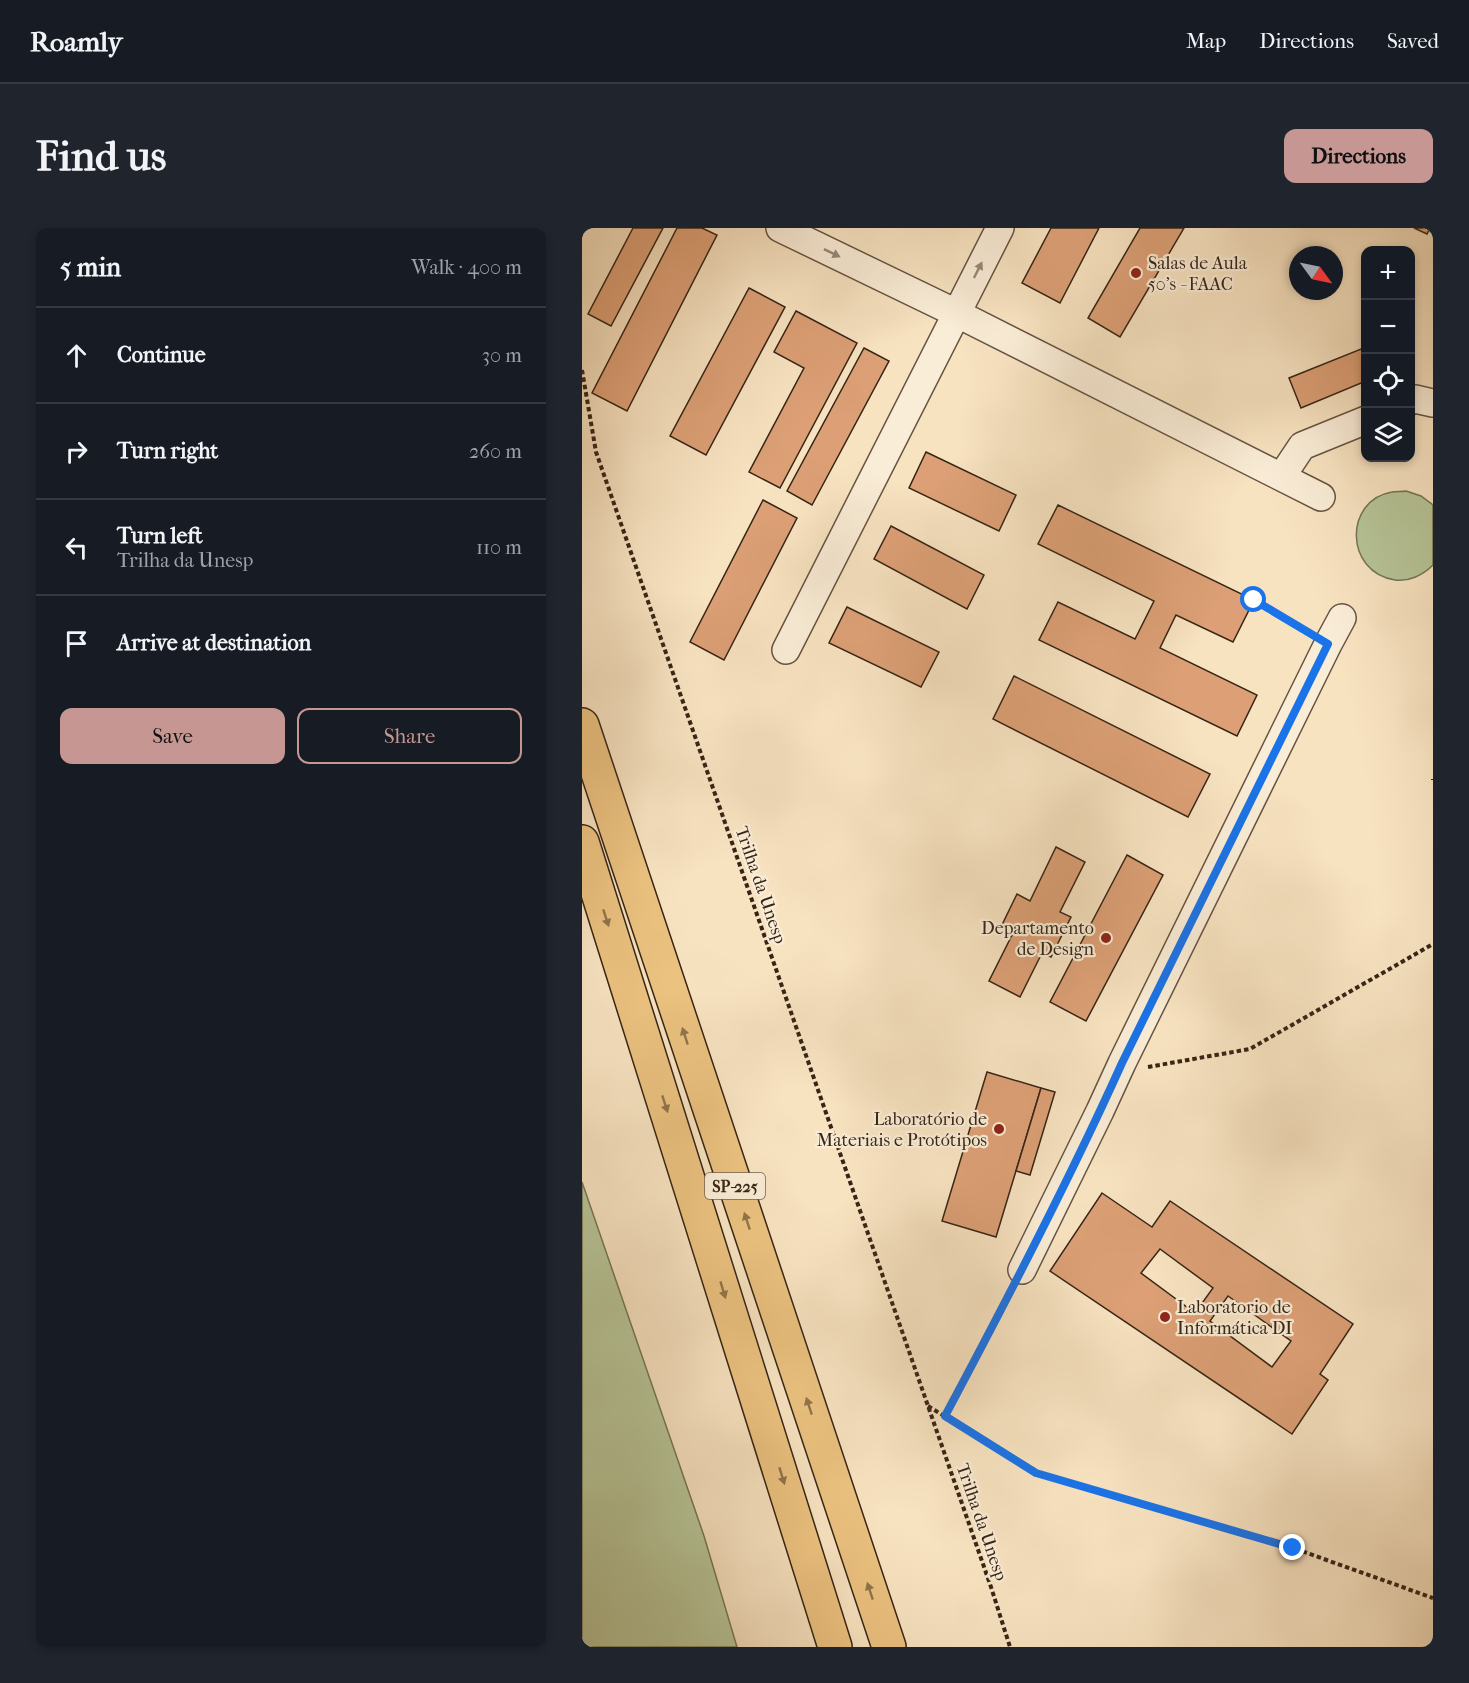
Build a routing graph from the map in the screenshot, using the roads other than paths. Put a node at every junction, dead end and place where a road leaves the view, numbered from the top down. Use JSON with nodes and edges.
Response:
{"nodes":[{"id":1,"x":780,"y":228,"type":"edge"},
{"id":2,"x":1000,"y":228,"type":"edge"},
{"id":3,"x":956,"y":313,"type":"junction"},
{"id":4,"x":1415,"y":399,"type":"edge"},
{"id":5,"x":1433,"y":403,"type":"edge"},
{"id":6,"x":1361,"y":422,"type":"edge"},
{"id":7,"x":1282,"y":476,"type":"junction"},
{"id":8,"x":1321,"y":497,"type":"dead end"},
{"id":9,"x":1342,"y":618,"type":"dead end"},
{"id":10,"x":786,"y":650,"type":"dead end"},
{"id":11,"x":582,"y":726,"type":"edge"},
{"id":12,"x":582,"y":842,"type":"edge"},
{"id":13,"x":1022,"y":1270,"type":"road end"},
{"id":14,"x":835,"y":1647,"type":"edge"},
{"id":15,"x":889,"y":1647,"type":"edge"}],
"edges":[{"from":1,"to":3,"type":"lane","one_way":true},
{"from":3,"to":2,"type":"lane","one_way":true},
{"from":3,"to":7,"type":"lane"},
{"from":3,"to":10,"type":"lane"},
{"from":4,"to":5,"type":"lane"},
{"from":6,"to":7,"type":"lane"},
{"from":7,"to":8,"type":"lane"},
{"from":9,"to":13,"type":"lane"},
{"from":15,"to":11,"type":"highway","number":"SP-225","one_way":true},
{"from":12,"to":14,"type":"highway","number":"SP-225","one_way":true}]}
